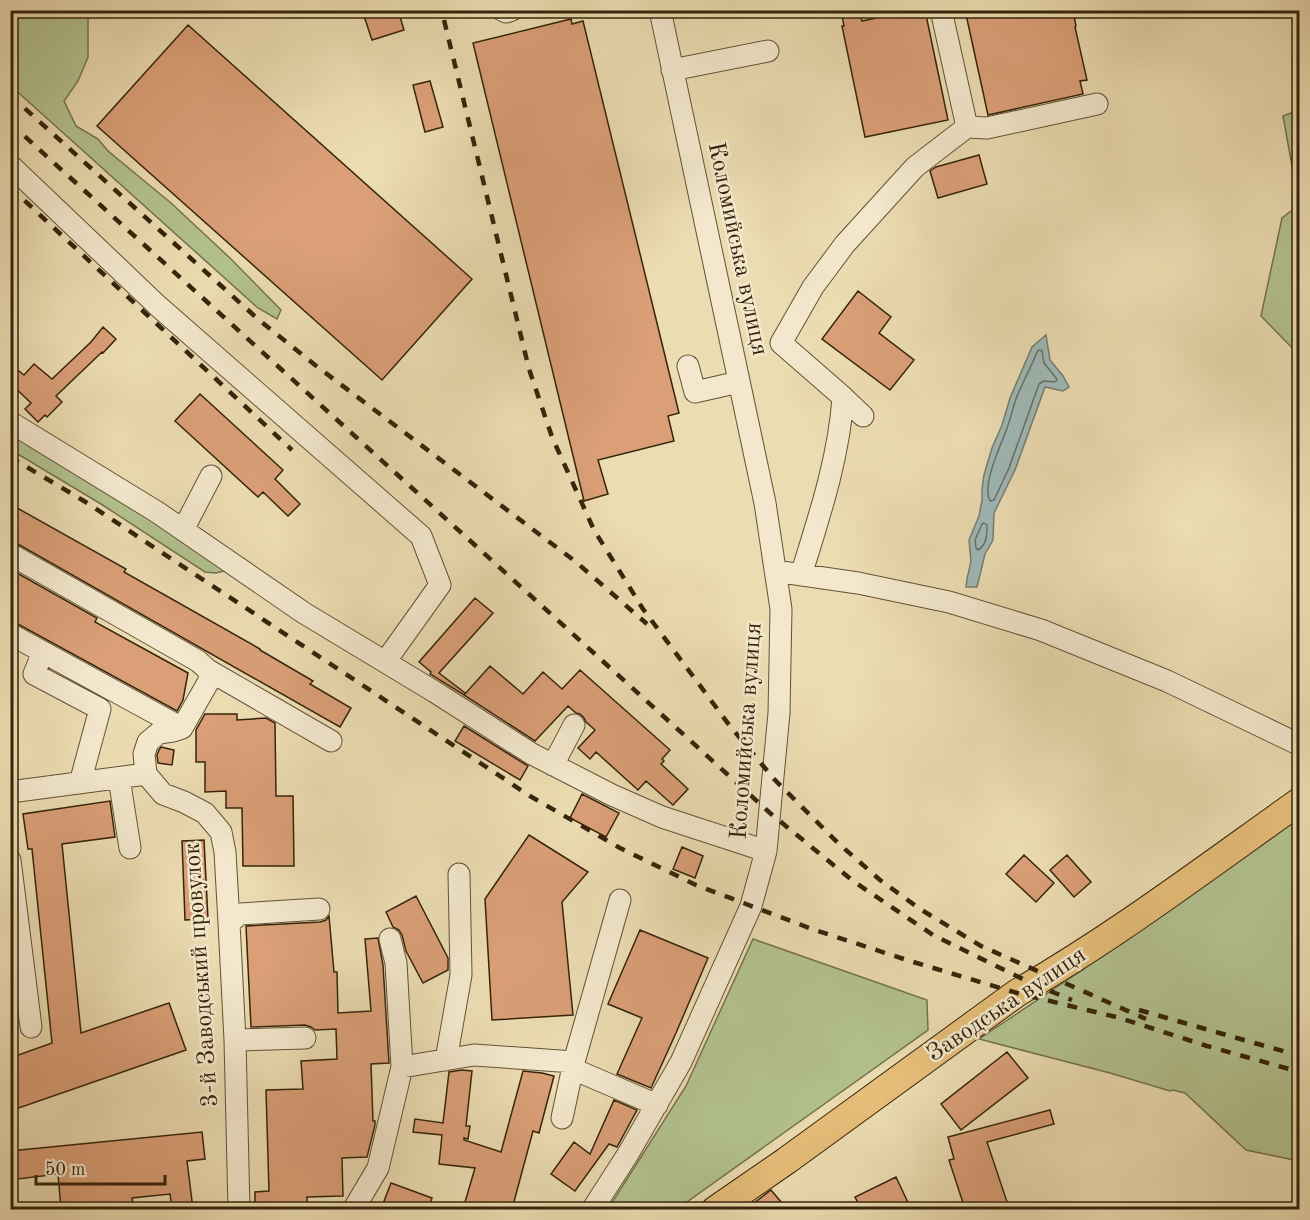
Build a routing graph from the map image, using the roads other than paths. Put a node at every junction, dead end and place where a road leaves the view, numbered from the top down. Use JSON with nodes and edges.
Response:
{"nodes":[{"id":1,"x":502,"y":10,"type":"edge"},
{"id":2,"x":512,"y":10,"type":"edge"},
{"id":3,"x":660,"y":10,"type":"edge"},
{"id":4,"x":941,"y":10,"type":"edge"},
{"id":5,"x":768,"y":51,"type":"dead end"},
{"id":6,"x":672,"y":70,"type":"junction"},
{"id":7,"x":1097,"y":104,"type":"dead end"},
{"id":8,"x":967,"y":127,"type":"junction"},
{"id":9,"x":10,"y":165,"type":"edge"},
{"id":10,"x":688,"y":366,"type":"dead end"},
{"id":11,"x":739,"y":382,"type":"junction"},
{"id":12,"x":843,"y":397,"type":"junction"},
{"id":13,"x":863,"y":416,"type":"dead end"},
{"id":14,"x":10,"y":422,"type":"edge"},
{"id":15,"x":211,"y":476,"type":"dead end"},
{"id":16,"x":183,"y":530,"type":"junction"},
{"id":17,"x":10,"y":554,"type":"edge"},
{"id":18,"x":775,"y":571,"type":"junction"},
{"id":19,"x":801,"y":575,"type":"junction"},
{"id":20,"x":10,"y":634,"type":"edge"},
{"id":21,"x":43,"y":652,"type":"junction"},
{"id":22,"x":385,"y":662,"type":"junction"},
{"id":23,"x":208,"y":670,"type":"junction"},
{"id":24,"x":574,"y":725,"type":"dead end"},
{"id":25,"x":182,"y":728,"type":"junction"},
{"id":26,"x":331,"y":741,"type":"dead end"},
{"id":27,"x":1299,"y":746,"type":"edge"},
{"id":28,"x":554,"y":765,"type":"junction"},
{"id":29,"x":146,"y":774,"type":"junction"},
{"id":30,"x":120,"y":778,"type":"junction"},
{"id":31,"x":80,"y":783,"type":"junction"},
{"id":32,"x":10,"y":792,"type":"edge"},
{"id":33,"x":1299,"y":801,"type":"edge"},
{"id":34,"x":130,"y":848,"type":"dead end"},
{"id":35,"x":766,"y":851,"type":"junction"},
{"id":36,"x":10,"y":860,"type":"edge"},
{"id":37,"x":459,"y":874,"type":"dead end"},
{"id":38,"x":620,"y":900,"type":"dead end"},
{"id":39,"x":319,"y":909,"type":"dead end"},
{"id":40,"x":229,"y":922,"type":"junction"},
{"id":41,"x":390,"y":939,"type":"dead end"},
{"id":42,"x":32,"y":1027,"type":"dead end"},
{"id":43,"x":306,"y":1038,"type":"dead end"},
{"id":44,"x":235,"y":1040,"type":"junction"},
{"id":45,"x":446,"y":1060,"type":"junction"},
{"id":46,"x":573,"y":1066,"type":"junction"},
{"id":47,"x":402,"y":1067,"type":"junction"},
{"id":48,"x":657,"y":1105,"type":"junction"},
{"id":49,"x":562,"y":1118,"type":"dead end"},
{"id":50,"x":239,"y":1209,"type":"edge"},
{"id":51,"x":352,"y":1209,"type":"edge"},
{"id":52,"x":592,"y":1209,"type":"edge"},
{"id":53,"x":715,"y":1209,"type":"edge"}],
"edges":[{"from":1,"to":2,"type":"street"},
{"from":3,"to":6,"type":"street","name":"Коломийська вулиця"},
{"from":4,"to":8,"type":"street"},
{"from":5,"to":6,"type":"street"},
{"from":6,"to":11,"type":"street","name":"Коломийська вулиця"},
{"from":7,"to":8,"type":"street"},
{"from":8,"to":12,"type":"street"},
{"from":9,"to":22,"type":"street"},
{"from":10,"to":11,"type":"street"},
{"from":11,"to":18,"type":"street","name":"Коломийська вулиця"},
{"from":12,"to":13,"type":"street"},
{"from":12,"to":19,"type":"street"},
{"from":14,"to":16,"type":"street"},
{"from":15,"to":16,"type":"street"},
{"from":16,"to":22,"type":"street"},
{"from":17,"to":23,"type":"street"},
{"from":18,"to":19,"type":"street"},
{"from":18,"to":35,"type":"street","name":"Коломийська вулиця"},
{"from":19,"to":27,"type":"street"},
{"from":20,"to":21,"type":"street"},
{"from":21,"to":25,"type":"street"},
{"from":21,"to":31,"type":"street"},
{"from":22,"to":28,"type":"street"},
{"from":23,"to":25,"type":"street"},
{"from":23,"to":26,"type":"street"},
{"from":24,"to":28,"type":"street"},
{"from":25,"to":29,"type":"street"},
{"from":28,"to":35,"type":"street"},
{"from":29,"to":30,"type":"street"},
{"from":29,"to":40,"type":"street","name":"3-й Заводський провулок"},
{"from":30,"to":31,"type":"street"},
{"from":30,"to":34,"type":"street"},
{"from":31,"to":32,"type":"street"},
{"from":33,"to":53,"type":"main road","name":"Заводська вулиця"},
{"from":35,"to":48,"type":"street","name":"Коломийська вулиця"},
{"from":36,"to":42,"type":"street"},
{"from":37,"to":45,"type":"street"},
{"from":38,"to":46,"type":"street"},
{"from":39,"to":40,"type":"street"},
{"from":40,"to":44,"type":"street","name":"3-й Заводський провулок"},
{"from":41,"to":47,"type":"street"},
{"from":43,"to":44,"type":"street"},
{"from":44,"to":50,"type":"street","name":"3-й Заводський провулок"},
{"from":45,"to":46,"type":"street"},
{"from":45,"to":47,"type":"street"},
{"from":46,"to":48,"type":"street"},
{"from":46,"to":49,"type":"street"},
{"from":47,"to":51,"type":"street"},
{"from":48,"to":52,"type":"street","name":"Коломийська вулиця"}]}
